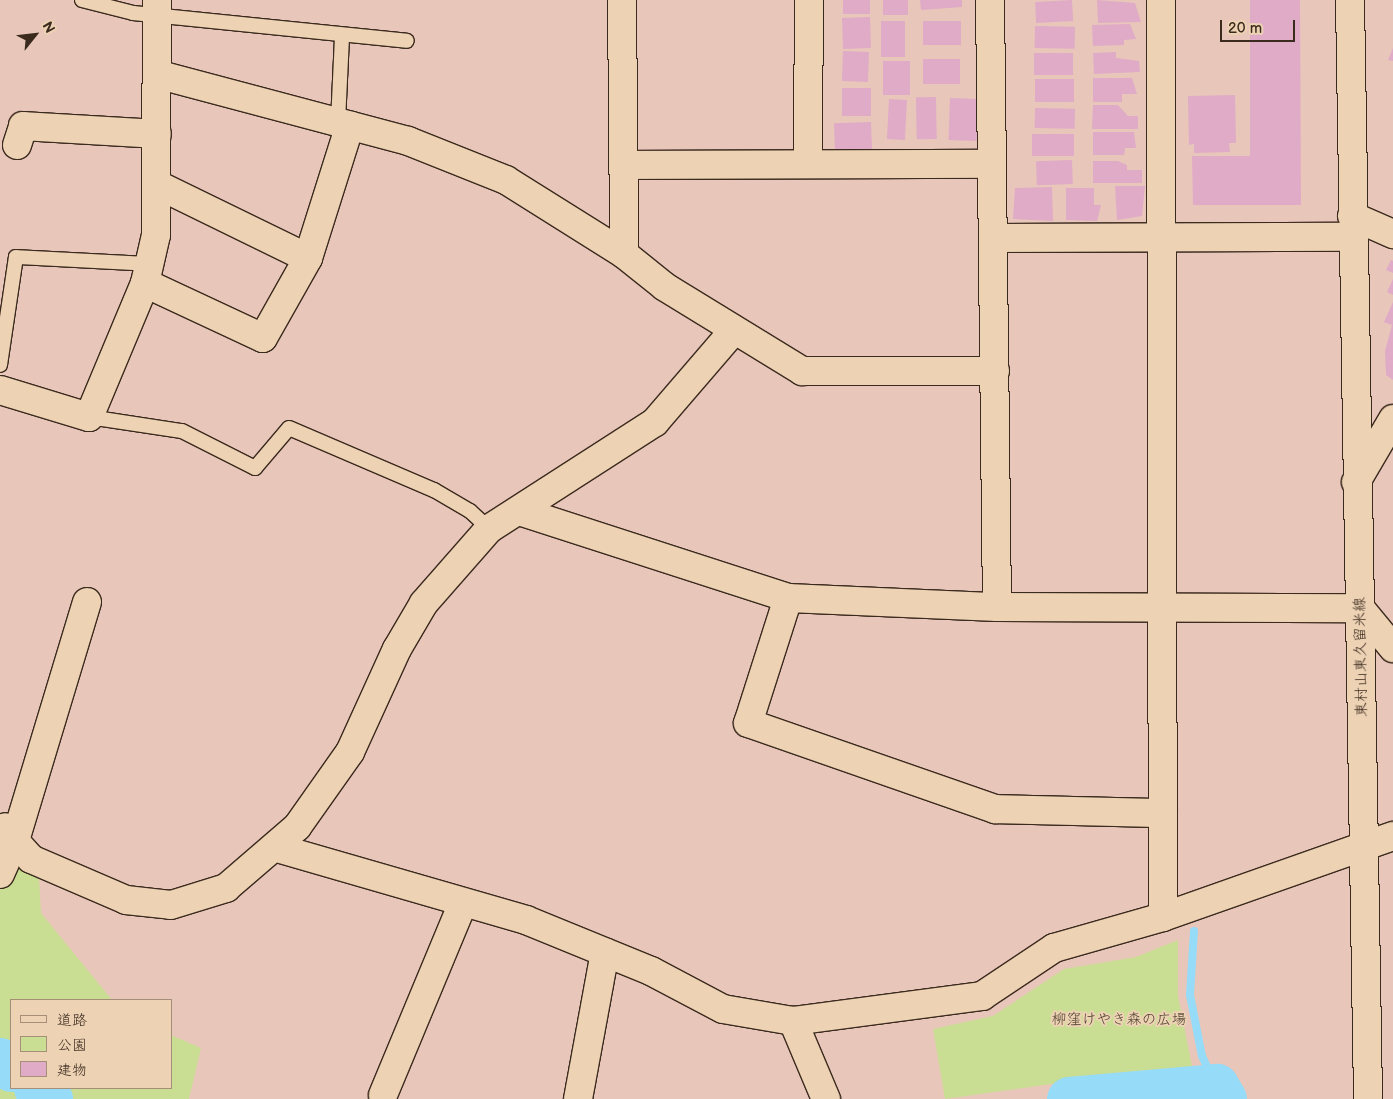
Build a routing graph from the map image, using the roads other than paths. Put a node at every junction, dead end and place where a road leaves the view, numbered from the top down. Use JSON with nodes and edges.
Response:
{"nodes":[{"id":1,"x":82,"y":0,"type":"edge"},
{"id":2,"x":622,"y":0,"type":"edge"},
{"id":3,"x":809,"y":0,"type":"edge"},
{"id":4,"x":990,"y":0,"type":"edge"},
{"id":5,"x":1161,"y":0,"type":"edge"},
{"id":6,"x":1350,"y":0,"type":"edge"},
{"id":7,"x":157,"y":7,"type":"edge"},
{"id":8,"x":342,"y":36,"type":"junction"},
{"id":9,"x":407,"y":41,"type":"dead end"},
{"id":10,"x":160,"y":75,"type":"junction"},
{"id":11,"x":344,"y":124,"type":"junction"},
{"id":12,"x":157,"y":134,"type":"junction"},
{"id":13,"x":17,"y":146,"type":"dead end"},
{"id":14,"x":808,"y":164,"type":"junction"},
{"id":15,"x":991,"y":164,"type":"junction"},
{"id":16,"x":623,"y":165,"type":"junction"},
{"id":17,"x":156,"y":184,"type":"junction"},
{"id":18,"x":1352,"y":226,"type":"junction"},
{"id":19,"x":1393,"y":234,"type":"edge"},
{"id":20,"x":1163,"y":236,"type":"junction"},
{"id":21,"x":994,"y":238,"type":"junction"},
{"id":22,"x":624,"y":254,"type":"junction"},
{"id":23,"x":308,"y":258,"type":"junction"},
{"id":24,"x":147,"y":273,"type":"junction"},
{"id":25,"x":734,"y":330,"type":"junction"},
{"id":26,"x":0,"y":365,"type":"edge"},
{"id":27,"x":995,"y":371,"type":"junction"},
{"id":28,"x":0,"y":390,"type":"edge"},
{"id":29,"x":89,"y":417,"type":"junction"},
{"id":30,"x":1393,"y":419,"type":"edge"},
{"id":31,"x":1356,"y":482,"type":"junction"},
{"id":32,"x":519,"y":511,"type":"junction"},
{"id":33,"x":489,"y":529,"type":"junction"},
{"id":34,"x":788,"y":598,"type":"junction"},
{"id":35,"x":87,"y":602,"type":"dead end"},
{"id":36,"x":997,"y":607,"type":"junction"},
{"id":37,"x":1160,"y":608,"type":"junction"},
{"id":38,"x":1360,"y":608,"type":"junction"},
{"id":39,"x":1393,"y":648,"type":"edge"},
{"id":40,"x":1163,"y":813,"type":"junction"},
{"id":41,"x":7,"y":832,"type":"edge"},
{"id":42,"x":1393,"y":836,"type":"edge"},
{"id":43,"x":277,"y":848,"type":"junction"},
{"id":44,"x":1364,"y":848,"type":"junction"},
{"id":45,"x":0,"y":874,"type":"edge"},
{"id":46,"x":462,"y":905,"type":"junction"},
{"id":47,"x":1164,"y":917,"type":"junction"},
{"id":48,"x":605,"y":952,"type":"junction"},
{"id":49,"x":793,"y":1021,"type":"junction"},
{"id":50,"x":383,"y":1095,"type":"dead end"},
{"id":51,"x":578,"y":1099,"type":"edge"},
{"id":52,"x":826,"y":1099,"type":"edge"},
{"id":53,"x":1368,"y":1099,"type":"edge"}],
"edges":[{"from":1,"to":7,"type":"lane"},
{"from":2,"to":16,"type":"street"},
{"from":3,"to":14,"type":"street"},
{"from":4,"to":15,"type":"street"},
{"from":5,"to":20,"type":"street"},
{"from":6,"to":18,"type":"street","name":"東村山東久留米線"},
{"from":7,"to":8,"type":"lane"},
{"from":7,"to":10,"type":"street"},
{"from":8,"to":9,"type":"lane"},
{"from":8,"to":11,"type":"lane"},
{"from":10,"to":11,"type":"street"},
{"from":10,"to":12,"type":"street"},
{"from":11,"to":22,"type":"street"},
{"from":11,"to":23,"type":"street"},
{"from":12,"to":13,"type":"street"},
{"from":12,"to":17,"type":"street"},
{"from":14,"to":15,"type":"street"},
{"from":14,"to":16,"type":"street"},
{"from":15,"to":21,"type":"street"},
{"from":16,"to":22,"type":"street"},
{"from":17,"to":23,"type":"street"},
{"from":17,"to":24,"type":"street"},
{"from":18,"to":19,"type":"street"},
{"from":18,"to":20,"type":"street"},
{"from":18,"to":31,"type":"street","name":"東村山東久留米線"},
{"from":20,"to":21,"type":"street"},
{"from":20,"to":37,"type":"street"},
{"from":21,"to":27,"type":"street"},
{"from":22,"to":25,"type":"street"},
{"from":23,"to":24,"type":"street"},
{"from":24,"to":26,"type":"lane"},
{"from":24,"to":29,"type":"street"},
{"from":25,"to":27,"type":"street"},
{"from":25,"to":32,"type":"street"},
{"from":27,"to":36,"type":"street"},
{"from":28,"to":29,"type":"street"},
{"from":29,"to":33,"type":"lane"},
{"from":30,"to":31,"type":"street"},
{"from":31,"to":38,"type":"street","name":"東村山東久留米線"},
{"from":32,"to":33,"type":"street"},
{"from":32,"to":34,"type":"street"},
{"from":33,"to":43,"type":"street"},
{"from":34,"to":36,"type":"street"},
{"from":34,"to":40,"type":"street"},
{"from":35,"to":41,"type":"street"},
{"from":36,"to":37,"type":"street"},
{"from":37,"to":38,"type":"street"},
{"from":37,"to":40,"type":"street"},
{"from":38,"to":39,"type":"street"},
{"from":38,"to":44,"type":"street","name":"東村山東久留米線"},
{"from":40,"to":47,"type":"street"},
{"from":41,"to":43,"type":"street"},
{"from":41,"to":45,"type":"street"},
{"from":42,"to":44,"type":"street"},
{"from":43,"to":46,"type":"street"},
{"from":44,"to":47,"type":"street"},
{"from":44,"to":53,"type":"street","name":"東村山東久留米線"},
{"from":46,"to":48,"type":"street"},
{"from":46,"to":50,"type":"street"},
{"from":47,"to":49,"type":"street"},
{"from":48,"to":49,"type":"street"},
{"from":48,"to":51,"type":"street"},
{"from":49,"to":52,"type":"street"}]}
